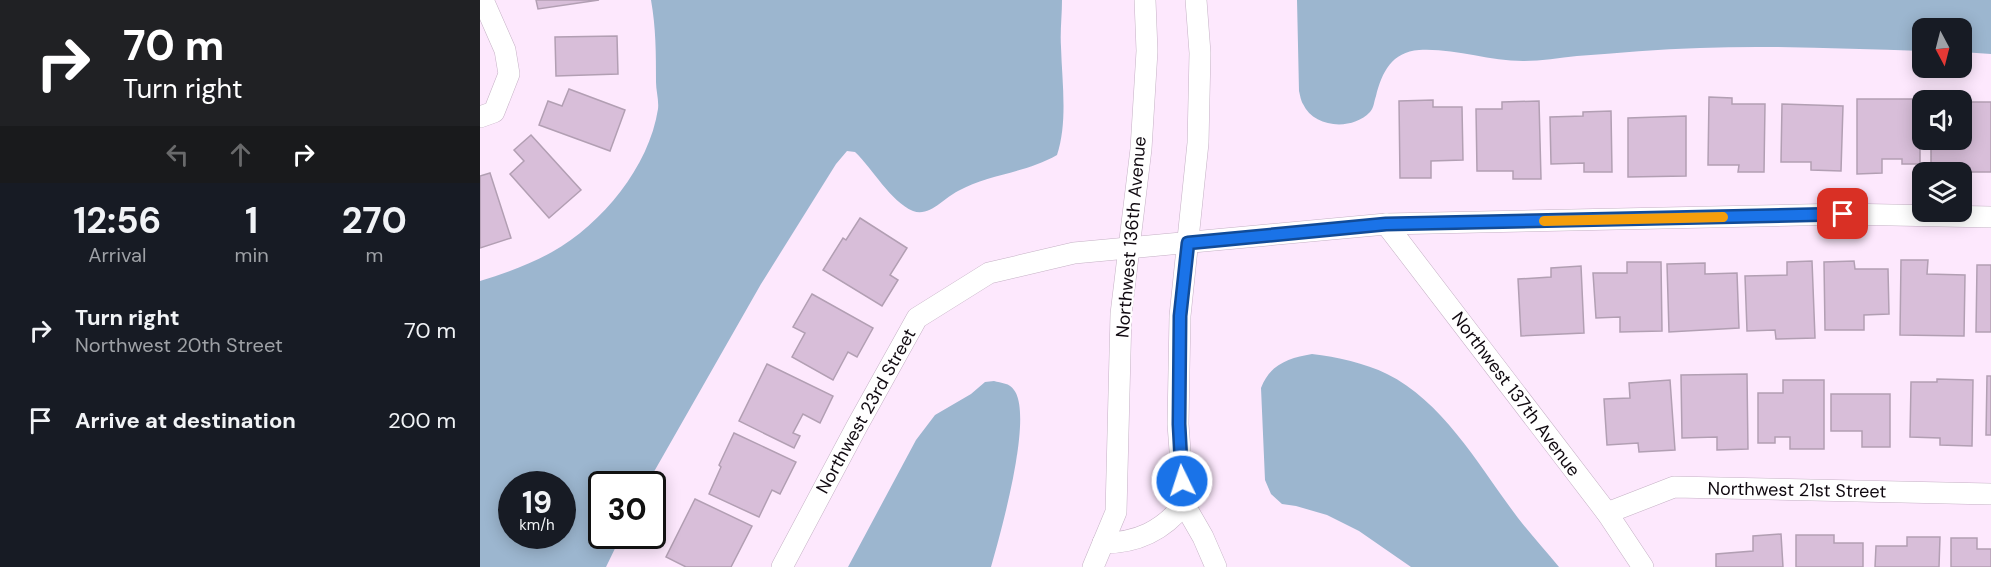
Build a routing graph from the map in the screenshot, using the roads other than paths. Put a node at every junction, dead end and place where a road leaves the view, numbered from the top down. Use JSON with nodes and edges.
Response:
{"nodes":[{"id":1,"x":483,"y":0,"type":"edge"},
{"id":2,"x":1145,"y":0,"type":"edge"},
{"id":3,"x":1196,"y":0,"type":"edge"},
{"id":4,"x":480,"y":117,"type":"edge"},
{"id":5,"x":1991,"y":217,"type":"edge"},
{"id":6,"x":1386,"y":224,"type":"junction"},
{"id":7,"x":1188,"y":243,"type":"junction"},
{"id":8,"x":1129,"y":249,"type":"junction"},
{"id":9,"x":1991,"y":494,"type":"edge"},
{"id":10,"x":1184,"y":504,"type":"junction"},
{"id":11,"x":1607,"y":513,"type":"junction"},
{"id":12,"x":1103,"y":543,"type":"junction"},
{"id":13,"x":782,"y":567,"type":"edge"},
{"id":14,"x":1093,"y":567,"type":"edge"},
{"id":15,"x":1216,"y":567,"type":"edge"},
{"id":16,"x":1643,"y":567,"type":"edge"}],
"edges":[{"from":1,"to":4,"type":"street"},
{"from":2,"to":8,"type":"street","name":"Northwest 136th Avenue"},
{"from":3,"to":7,"type":"street"},
{"from":5,"to":6,"type":"street","name":"Northwest 23rd Street"},
{"from":6,"to":7,"type":"street","name":"Northwest 23rd Street"},
{"from":6,"to":11,"type":"street","name":"Northwest 137th Avenue"},
{"from":7,"to":8,"type":"street","name":"Northwest 23rd Street"},
{"from":7,"to":10,"type":"street"},
{"from":8,"to":12,"type":"street","name":"Northwest 136th Avenue"},
{"from":8,"to":13,"type":"street","name":"Northwest 23rd Street"},
{"from":9,"to":11,"type":"street","name":"Northwest 21st Street"},
{"from":10,"to":12,"type":"street"},
{"from":10,"to":15,"type":"street"},
{"from":11,"to":16,"type":"street","name":"Northwest 137th Avenue"},
{"from":12,"to":14,"type":"street","name":"Northwest 136th Avenue"}]}
